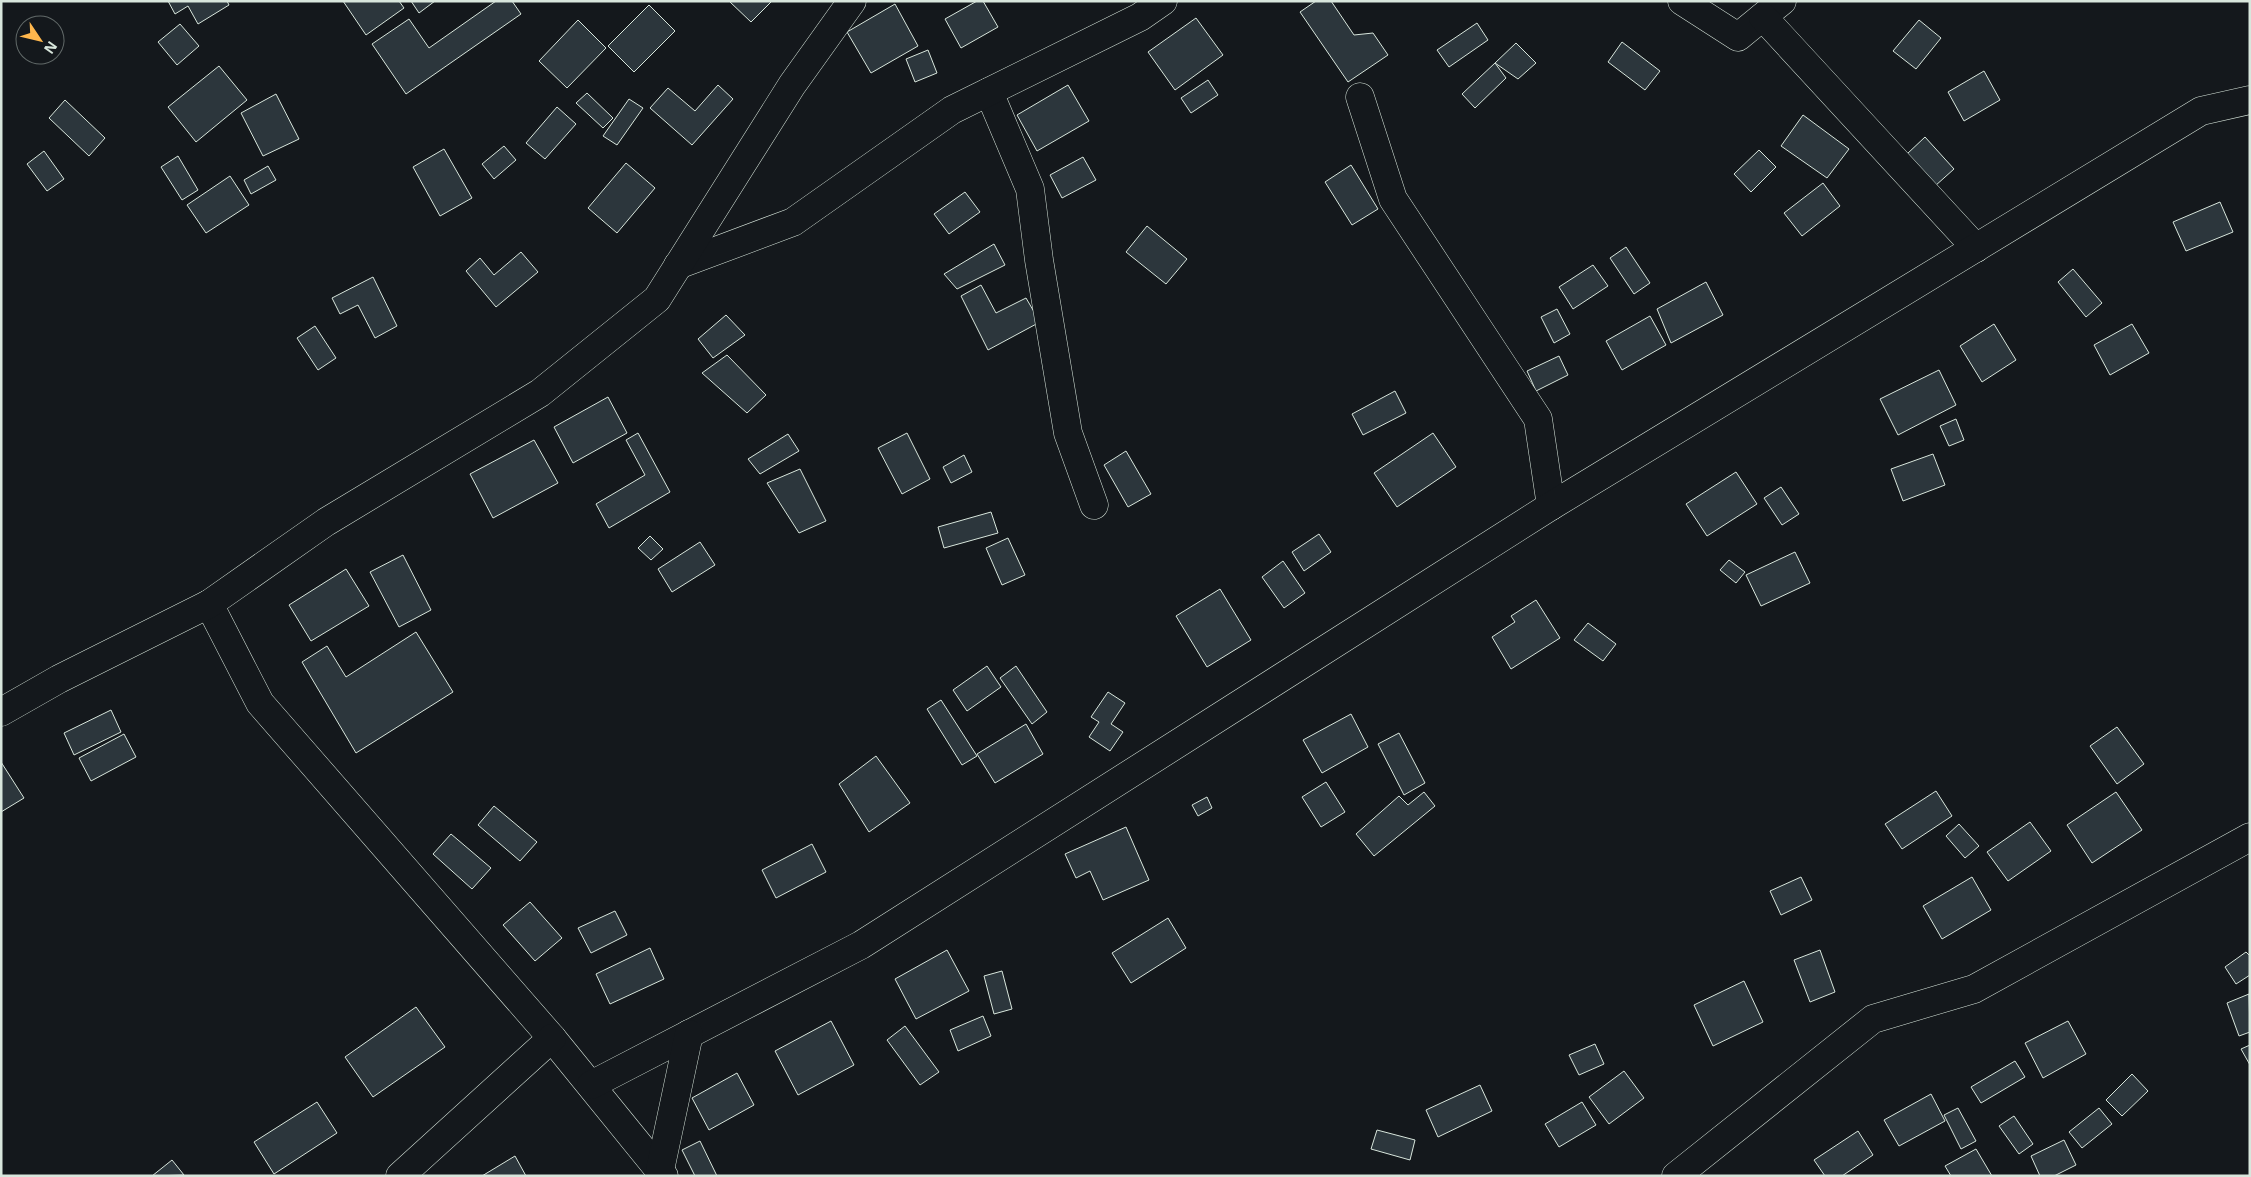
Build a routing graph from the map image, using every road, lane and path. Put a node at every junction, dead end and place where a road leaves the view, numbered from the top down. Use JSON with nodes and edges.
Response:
{"nodes":[{"id":1,"x":852,"y":1,"type":"edge"},
{"id":2,"x":1164,"y":1,"type":"edge"},
{"id":3,"x":1682,"y":1,"type":"edge"},
{"id":4,"x":1772,"y":9,"type":"edge"},
{"id":5,"x":989,"y":92,"type":"junction"},
{"id":6,"x":1360,"y":97,"type":"dead end"},
{"id":7,"x":2250,"y":100,"type":"edge"},
{"id":8,"x":1976,"y":248,"type":"junction"},
{"id":9,"x":678,"y":265,"type":"junction"},
{"id":10,"x":1094,"y":505,"type":"dead end"},
{"id":11,"x":1551,"y":506,"type":"junction"},
{"id":12,"x":210,"y":604,"type":"junction"},
{"id":13,"x":1,"y":712,"type":"edge"},
{"id":14,"x":2250,"y":837,"type":"edge"},
{"id":15,"x":689,"y":1034,"type":"junction"},
{"id":16,"x":552,"y":1038,"type":"junction"},
{"id":17,"x":591,"y":1085,"type":"junction"},
{"id":18,"x":662,"y":1173,"type":"edge"},
{"id":19,"x":400,"y":1176,"type":"edge"},
{"id":20,"x":1676,"y":1176,"type":"edge"}],
"edges":[{"from":1,"to":9,"type":"street"},
{"from":2,"to":5,"type":"street"},
{"from":3,"to":4,"type":"street"},
{"from":4,"to":8,"type":"street"},
{"from":5,"to":9,"type":"street"},
{"from":5,"to":10,"type":"street"},
{"from":6,"to":11,"type":"street"},
{"from":7,"to":8,"type":"street"},
{"from":8,"to":11,"type":"street"},
{"from":9,"to":12,"type":"street"},
{"from":11,"to":15,"type":"street"},
{"from":12,"to":13,"type":"street"},
{"from":12,"to":16,"type":"street"},
{"from":14,"to":20,"type":"street"},
{"from":15,"to":17,"type":"street"},
{"from":15,"to":18,"type":"street"},
{"from":16,"to":17,"type":"street"},
{"from":16,"to":19,"type":"street"},
{"from":17,"to":18,"type":"street"}]}
